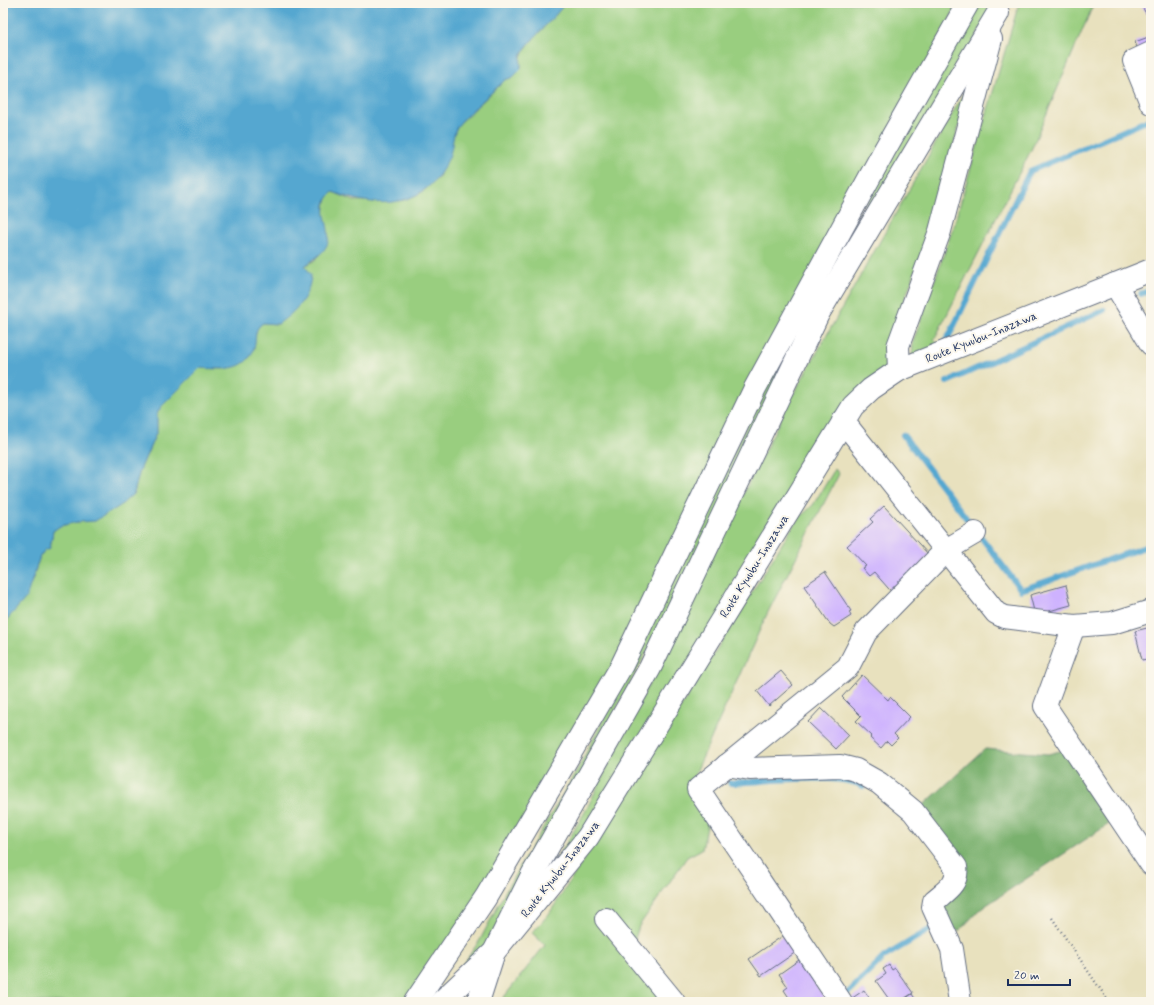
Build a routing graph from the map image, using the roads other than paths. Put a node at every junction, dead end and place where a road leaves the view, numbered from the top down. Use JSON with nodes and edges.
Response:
{"nodes":[{"id":1,"x":968,"y":3,"type":"edge"},
{"id":2,"x":999,"y":8,"type":"edge"},
{"id":3,"x":1151,"y":53,"type":"edge"},
{"id":4,"x":1151,"y":103,"type":"edge"},
{"id":5,"x":1151,"y":270,"type":"edge"},
{"id":6,"x":1115,"y":284,"type":"junction"},
{"id":7,"x":1151,"y":344,"type":"edge"},
{"id":8,"x":899,"y":370,"type":"junction"},
{"id":9,"x":843,"y":421,"type":"junction"},
{"id":10,"x":975,"y":533,"type":"dead end"},
{"id":11,"x":946,"y":550,"type":"junction"},
{"id":12,"x":1151,"y":611,"type":"edge"},
{"id":13,"x":1074,"y":626,"type":"junction"},
{"id":14,"x":727,"y":765,"type":"junction"},
{"id":15,"x":1151,"y":864,"type":"edge"},
{"id":16,"x":606,"y":919,"type":"dead end"},
{"id":17,"x":494,"y":952,"type":"junction"},
{"id":18,"x":415,"y":1002,"type":"edge"},
{"id":19,"x":441,"y":1002,"type":"edge"},
{"id":20,"x":478,"y":1002,"type":"edge"},
{"id":21,"x":674,"y":1002,"type":"edge"},
{"id":22,"x":841,"y":1002,"type":"edge"},
{"id":23,"x":960,"y":1002,"type":"edge"}],
"edges":[{"from":1,"to":18,"type":"street"},
{"from":2,"to":8,"type":"street"},
{"from":2,"to":17,"type":"street"},
{"from":3,"to":4,"type":"street"},
{"from":5,"to":6,"type":"street","name":"Route Kyuubu-Inazawa"},
{"from":6,"to":7,"type":"street"},
{"from":6,"to":8,"type":"street","name":"Route Kyuubu-Inazawa"},
{"from":8,"to":9,"type":"street","name":"Route Kyuubu-Inazawa"},
{"from":9,"to":11,"type":"street"},
{"from":9,"to":17,"type":"street","name":"Route Kyuubu-Inazawa"},
{"from":10,"to":11,"type":"street"},
{"from":11,"to":13,"type":"street"},
{"from":11,"to":14,"type":"street"},
{"from":12,"to":13,"type":"street"},
{"from":13,"to":15,"type":"street"},
{"from":14,"to":22,"type":"street"},
{"from":14,"to":23,"type":"street"},
{"from":16,"to":21,"type":"street"},
{"from":17,"to":19,"type":"street"},
{"from":17,"to":20,"type":"street","name":"Route Kyuubu-Inazawa"}]}
